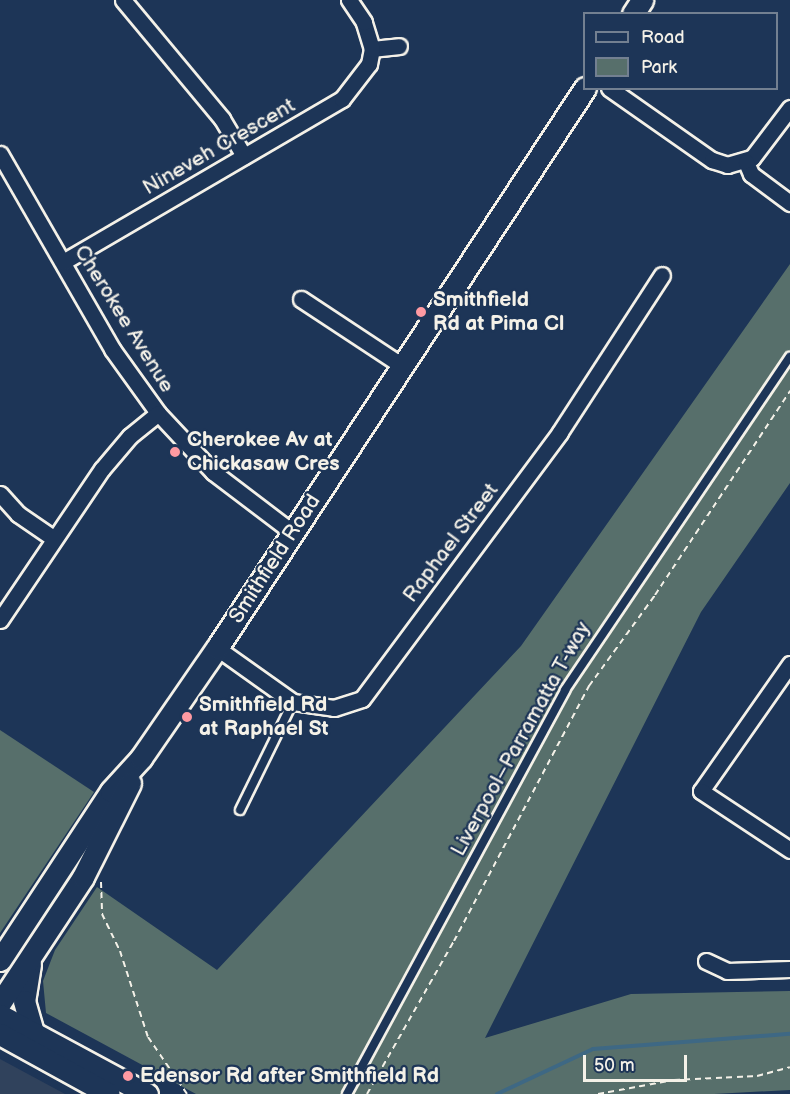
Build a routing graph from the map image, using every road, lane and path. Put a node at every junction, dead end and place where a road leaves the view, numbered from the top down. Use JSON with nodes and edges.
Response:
{"nodes":[{"id":1,"x":123,"y":0,"type":"edge"},
{"id":2,"x":349,"y":0,"type":"edge"},
{"id":3,"x":399,"y":46,"type":"dead end"},
{"id":4,"x":372,"y":49,"type":"junction"},
{"id":5,"x":584,"y":90,"type":"edge"},
{"id":6,"x":612,"y":90,"type":"edge"},
{"id":7,"x":790,"y":108,"type":"edge"},
{"id":8,"x":0,"y":154,"type":"edge"},
{"id":9,"x":244,"y":156,"type":"junction"},
{"id":10,"x":746,"y":162,"type":"junction"},
{"id":11,"x":790,"y":203,"type":"edge"},
{"id":12,"x":63,"y":262,"type":"junction"},
{"id":13,"x":662,"y":275,"type":"dead end"},
{"id":14,"x":301,"y":299,"type":"dead end"},
{"id":15,"x":790,"y":357,"type":"edge"},
{"id":16,"x":401,"y":365,"type":"junction"},
{"id":17,"x":790,"y":391,"type":"edge"},
{"id":18,"x":158,"y":413,"type":"junction"},
{"id":19,"x":0,"y":494,"type":"edge"},
{"id":20,"x":292,"y":532,"type":"junction"},
{"id":21,"x":53,"y":538,"type":"junction"},
{"id":22,"x":0,"y":620,"type":"edge"},
{"id":23,"x":217,"y":648,"type":"junction"},
{"id":24,"x":790,"y":664,"type":"edge"},
{"id":25,"x":293,"y":702,"type":"junction"},
{"id":26,"x":141,"y":758,"type":"junction"},
{"id":27,"x":240,"y":810,"type":"dead end"},
{"id":28,"x":790,"y":850,"type":"edge"},
{"id":29,"x":102,"y":874,"type":"dead end"},
{"id":30,"x":31,"y":958,"type":"junction"},
{"id":31,"x":0,"y":960,"type":"edge"},
{"id":32,"x":706,"y":961,"type":"dead end"},
{"id":33,"x":790,"y":969,"type":"edge"},
{"id":34,"x":0,"y":1003,"type":"edge"},
{"id":35,"x":0,"y":1015,"type":"edge"},
{"id":36,"x":33,"y":1032,"type":"junction"},
{"id":37,"x":0,"y":1034,"type":"edge"},
{"id":38,"x":790,"y":1067,"type":"edge"},
{"id":39,"x":109,"y":1094,"type":"edge"},
{"id":40,"x":147,"y":1094,"type":"edge"},
{"id":41,"x":187,"y":1094,"type":"edge"},
{"id":42,"x":347,"y":1094,"type":"edge"},
{"id":43,"x":367,"y":1094,"type":"edge"},
{"id":44,"x":598,"y":1094,"type":"edge"}],
"edges":[{"from":1,"to":9,"type":"street"},
{"from":2,"to":4,"type":"street"},
{"from":3,"to":4,"type":"street"},
{"from":4,"to":9,"type":"street","name":"Nineveh Crescent"},
{"from":5,"to":16,"type":"main road","name":"Smithfield Road"},
{"from":6,"to":10,"type":"street"},
{"from":7,"to":10,"type":"street"},
{"from":8,"to":12,"type":"street","name":"Cherokee Avenue"},
{"from":9,"to":12,"type":"street","name":"Nineveh Crescent"},
{"from":10,"to":11,"type":"street"},
{"from":12,"to":18,"type":"street","name":"Cherokee Avenue"},
{"from":13,"to":25,"type":"street","name":"Raphael Street"},
{"from":14,"to":16,"type":"street"},
{"from":15,"to":42,"type":"lane","name":"Liverpool–Parramatta T-way"},
{"from":16,"to":20,"type":"main road","name":"Smithfield Road"},
{"from":17,"to":43,"type":"path"},
{"from":18,"to":20,"type":"street","name":"Cherokee Avenue"},
{"from":18,"to":21,"type":"street"},
{"from":19,"to":21,"type":"street"},
{"from":20,"to":23,"type":"main road","name":"Smithfield Road"},
{"from":21,"to":22,"type":"street"},
{"from":23,"to":25,"type":"street","name":"Raphael Street"},
{"from":23,"to":26,"type":"main road","name":"Smithfield Road"},
{"from":24,"to":28,"type":"street"},
{"from":25,"to":27,"type":"lane"},
{"from":26,"to":30,"type":"main road","name":"Smithfield Road"},
{"from":26,"to":31,"type":"main road","name":"Smithfield Road"},
{"from":29,"to":41,"type":"path"},
{"from":30,"to":34,"type":"main road","name":"Smithfield Road"},
{"from":30,"to":36,"type":"main road"},
{"from":32,"to":33,"type":"street"},
{"from":35,"to":36,"type":"main road"},
{"from":36,"to":40,"type":"main road"},
{"from":37,"to":39,"type":"main road"},
{"from":38,"to":44,"type":"path"}]}
